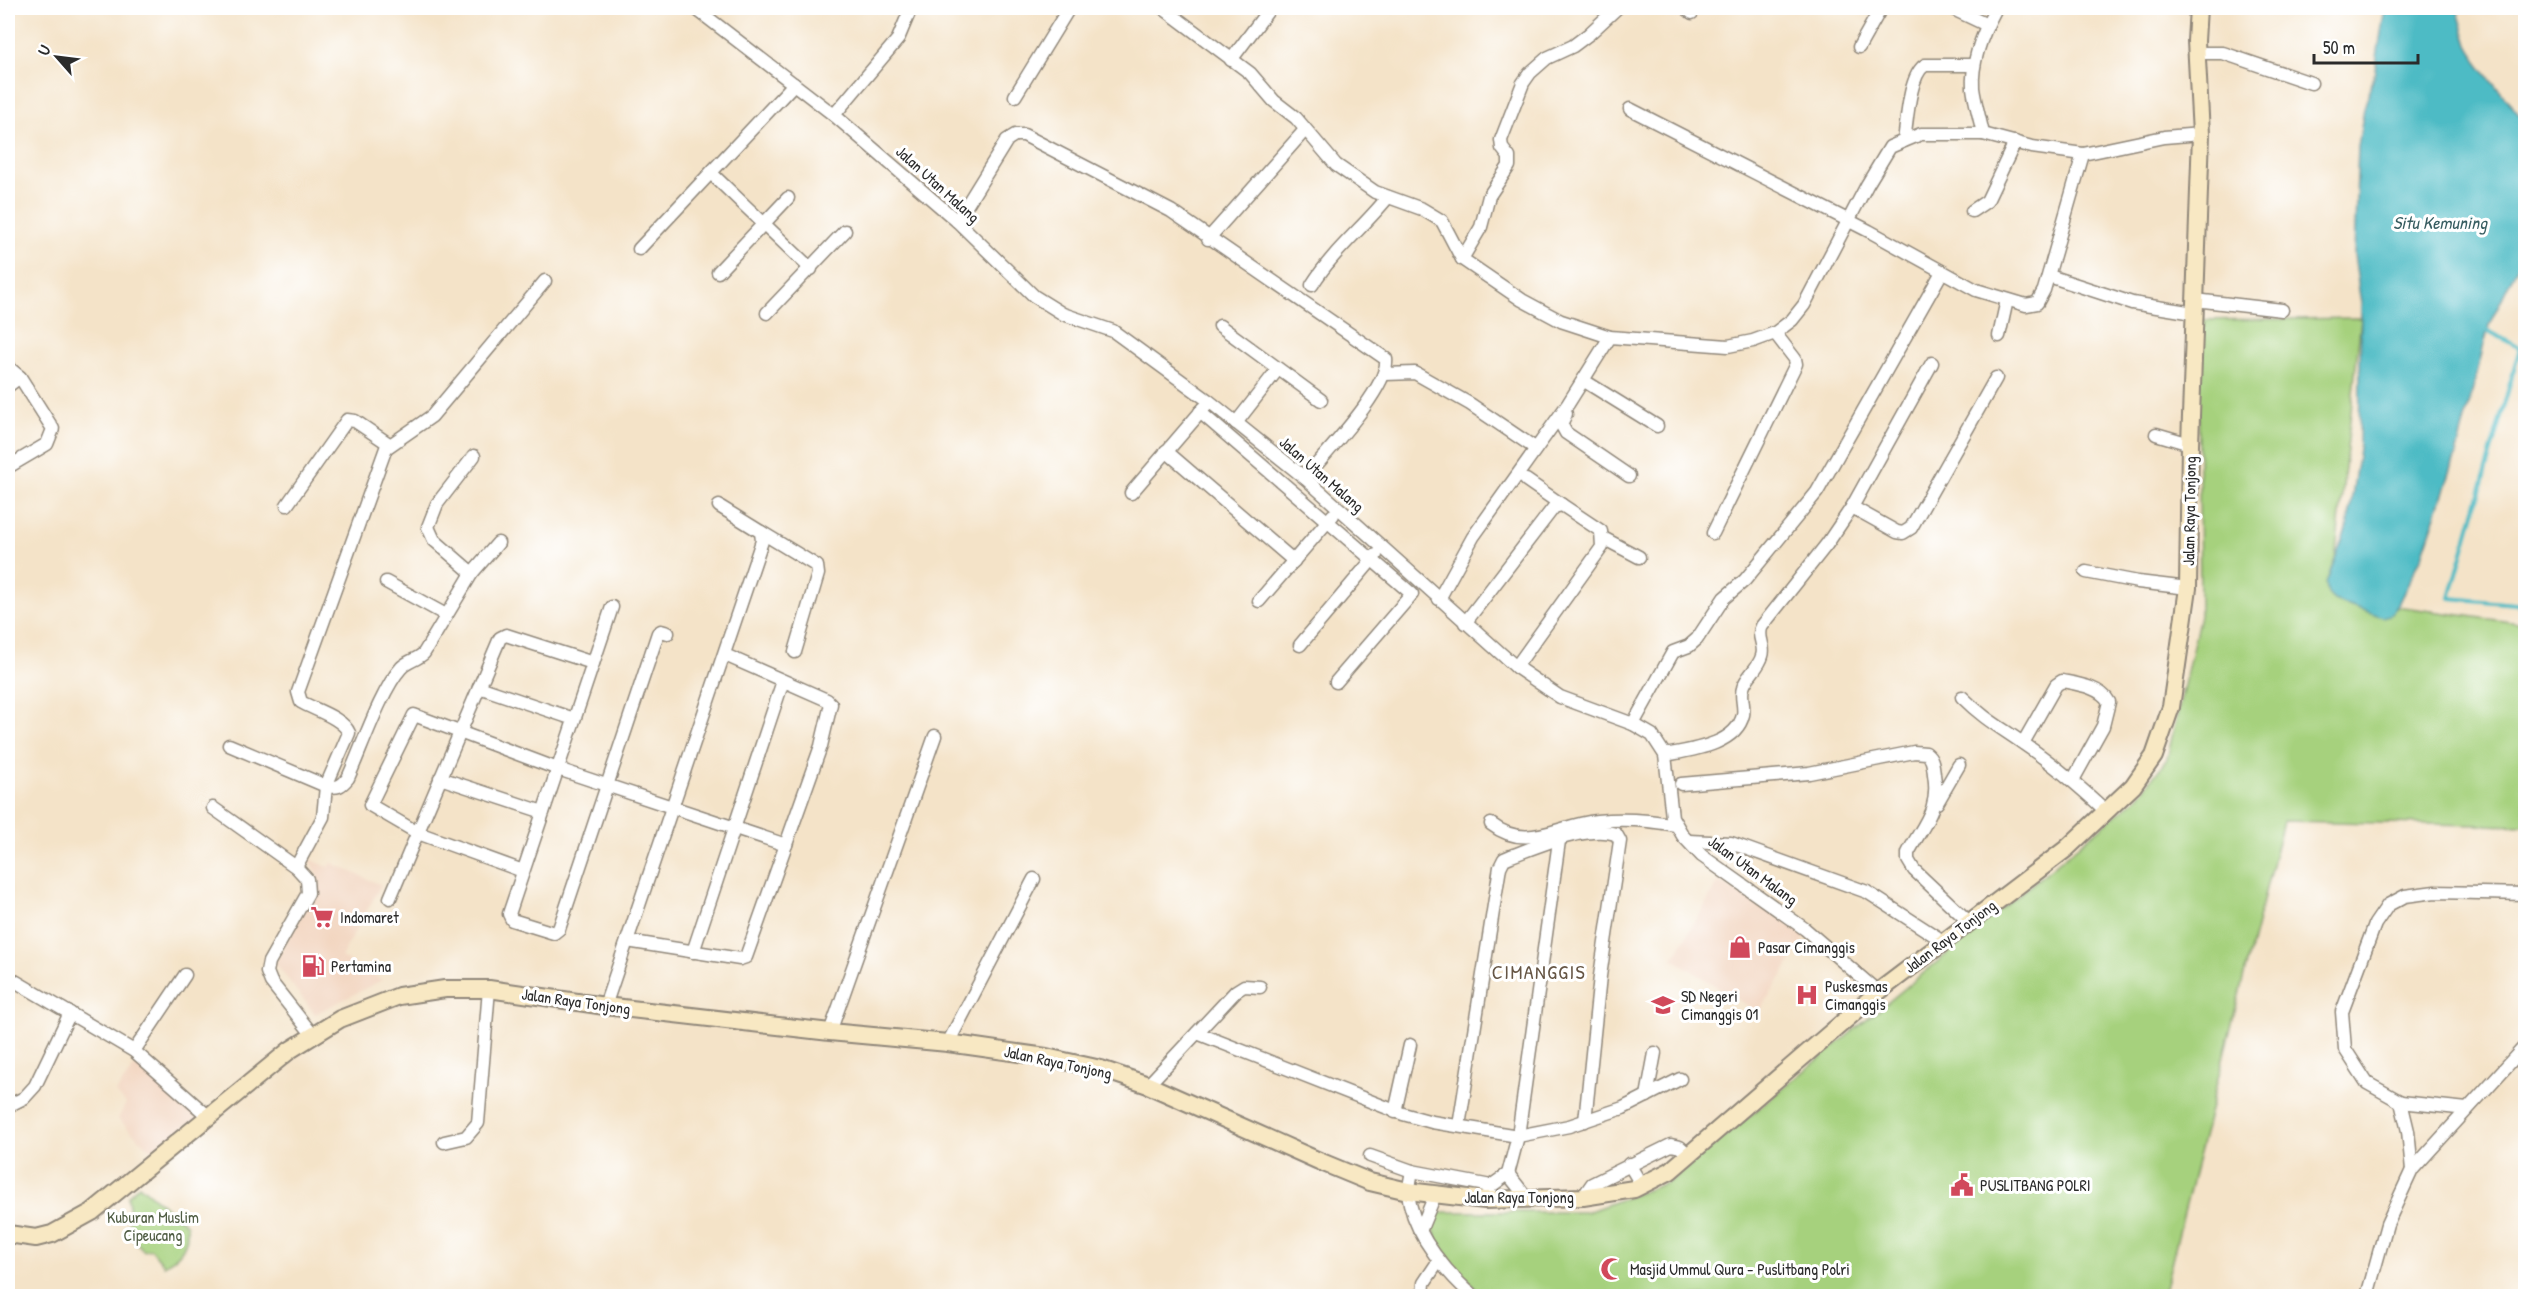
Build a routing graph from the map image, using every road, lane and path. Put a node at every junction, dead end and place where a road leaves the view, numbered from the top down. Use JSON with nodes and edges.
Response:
{"nodes":[{"id":1,"x":694,"y":8,"type":"edge"},
{"id":2,"x":911,"y":8,"type":"edge"},
{"id":3,"x":1069,"y":8,"type":"edge"},
{"id":4,"x":1162,"y":8,"type":"edge"},
{"id":5,"x":1270,"y":8,"type":"edge"},
{"id":6,"x":1617,"y":8,"type":"edge"},
{"id":7,"x":1881,"y":8,"type":"edge"},
{"id":8,"x":1951,"y":8,"type":"edge"},
{"id":9,"x":1996,"y":8,"type":"edge"},
{"id":10,"x":2198,"y":8,"type":"edge"},
{"id":11,"x":1987,"y":25,"type":"junction"},
{"id":12,"x":1859,"y":47,"type":"dead end"},
{"id":13,"x":2197,"y":53,"type":"junction"},
{"id":14,"x":1231,"y":60,"type":"junction"},
{"id":15,"x":1974,"y":65,"type":"junction"},
{"id":16,"x":2311,"y":83,"type":"dead end"},
{"id":17,"x":794,"y":84,"type":"junction"},
{"id":18,"x":1015,"y":96,"type":"dead end"},
{"id":19,"x":1630,"y":109,"type":"dead end"},
{"id":20,"x":834,"y":115,"type":"junction"},
{"id":21,"x":1305,"y":130,"type":"junction"},
{"id":22,"x":1983,"y":134,"type":"junction"},
{"id":23,"x":2201,"y":134,"type":"junction"},
{"id":24,"x":1904,"y":141,"type":"junction"},
{"id":25,"x":2015,"y":142,"type":"junction"},
{"id":26,"x":2083,"y":154,"type":"junction"},
{"id":27,"x":711,"y":173,"type":"junction"},
{"id":28,"x":788,"y":198,"type":"dead end"},
{"id":29,"x":1388,"y":198,"type":"junction"},
{"id":30,"x":1972,"y":211,"type":"dead end"},
{"id":31,"x":1848,"y":220,"type":"junction"},
{"id":32,"x":957,"y":221,"type":"junction"},
{"id":33,"x":765,"y":225,"type":"junction"},
{"id":34,"x":845,"y":231,"type":"dead end"},
{"id":35,"x":1208,"y":239,"type":"junction"},
{"id":36,"x":639,"y":249,"type":"dead end"},
{"id":37,"x":1462,"y":259,"type":"junction"},
{"id":38,"x":811,"y":269,"type":"junction"},
{"id":39,"x":718,"y":272,"type":"dead end"},
{"id":40,"x":1942,"y":272,"type":"junction"},
{"id":41,"x":2049,"y":276,"type":"junction"},
{"id":42,"x":544,"y":281,"type":"dead end"},
{"id":43,"x":1312,"y":285,"type":"dead end"},
{"id":44,"x":2007,"y":300,"type":"junction"},
{"id":45,"x":2195,"y":307,"type":"junction"},
{"id":46,"x":2282,"y":310,"type":"dead end"},
{"id":47,"x":767,"y":313,"type":"dead end"},
{"id":48,"x":1220,"y":326,"type":"dead end"},
{"id":49,"x":1775,"y":333,"type":"junction"},
{"id":50,"x":1999,"y":336,"type":"dead end"},
{"id":51,"x":1612,"y":337,"type":"junction"},
{"id":52,"x":1932,"y":363,"type":"dead end"},
{"id":53,"x":8,"y":367,"type":"edge"},
{"id":54,"x":1278,"y":369,"type":"junction"},
{"id":55,"x":1385,"y":374,"type":"junction"},
{"id":56,"x":20,"y":377,"type":"junction"},
{"id":57,"x":1996,"y":378,"type":"dead end"},
{"id":58,"x":1587,"y":382,"type":"junction"},
{"id":59,"x":8,"y":386,"type":"edge"},
{"id":60,"x":1321,"y":400,"type":"dead end"},
{"id":61,"x":1209,"y":401,"type":"junction"},
{"id":62,"x":1200,"y":412,"type":"junction"},
{"id":63,"x":1236,"y":423,"type":"junction"},
{"id":64,"x":1657,"y":426,"type":"dead end"},
{"id":65,"x":2156,"y":434,"type":"dead end"},
{"id":66,"x":389,"y":444,"type":"junction"},
{"id":67,"x":2190,"y":444,"type":"junction"},
{"id":68,"x":1535,"y":448,"type":"junction"},
{"id":69,"x":1166,"y":451,"type":"junction"},
{"id":70,"x":474,"y":456,"type":"dead end"},
{"id":71,"x":8,"y":467,"type":"edge"},
{"id":72,"x":1629,"y":476,"type":"dead end"},
{"id":73,"x":1305,"y":478,"type":"junction"},
{"id":74,"x":1526,"y":480,"type":"dead end"},
{"id":75,"x":1131,"y":493,"type":"dead end"},
{"id":76,"x":286,"y":505,"type":"dead end"},
{"id":77,"x":1562,"y":505,"type":"junction"},
{"id":78,"x":719,"y":506,"type":"dead end"},
{"id":79,"x":1852,"y":507,"type":"junction"},
{"id":80,"x":1338,"y":510,"type":"junction"},
{"id":81,"x":1328,"y":521,"type":"junction"},
{"id":82,"x":761,"y":532,"type":"junction"},
{"id":83,"x":1713,"y":533,"type":"dead end"},
{"id":84,"x":1604,"y":538,"type":"junction"},
{"id":85,"x":498,"y":543,"type":"dead end"},
{"id":86,"x":1383,"y":548,"type":"junction"},
{"id":87,"x":1639,"y":556,"type":"dead end"},
{"id":88,"x":1372,"y":560,"type":"junction"},
{"id":89,"x":1294,"y":561,"type":"junction"},
{"id":90,"x":2086,"y":572,"type":"dead end"},
{"id":91,"x":472,"y":573,"type":"junction"},
{"id":92,"x":386,"y":582,"type":"dead end"},
{"id":93,"x":2188,"y":588,"type":"junction"},
{"id":94,"x":1439,"y":599,"type":"junction"},
{"id":95,"x":1259,"y":602,"type":"dead end"},
{"id":96,"x":612,"y":607,"type":"dead end"},
{"id":97,"x":447,"y":615,"type":"junction"},
{"id":98,"x":1465,"y":623,"type":"junction"},
{"id":99,"x":668,"y":633,"type":"dead end"},
{"id":100,"x":1300,"y":645,"type":"dead end"},
{"id":101,"x":795,"y":652,"type":"dead end"},
{"id":102,"x":725,"y":655,"type":"junction"},
{"id":103,"x":593,"y":663,"type":"junction"},
{"id":104,"x":1516,"y":667,"type":"junction"},
{"id":105,"x":783,"y":681,"type":"junction"},
{"id":106,"x":1336,"y":682,"type":"dead end"},
{"id":107,"x":479,"y":687,"type":"junction"},
{"id":108,"x":1962,"y":697,"type":"dead end"},
{"id":109,"x":574,"y":719,"type":"junction"},
{"id":110,"x":1633,"y":724,"type":"junction"},
{"id":111,"x":460,"y":730,"type":"junction"},
{"id":112,"x":935,"y":736,"type":"dead end"},
{"id":113,"x":2023,"y":743,"type":"junction"},
{"id":114,"x":229,"y":746,"type":"dead end"},
{"id":115,"x":1665,"y":755,"type":"junction"},
{"id":116,"x":1959,"y":765,"type":"dead end"},
{"id":117,"x":558,"y":769,"type":"junction"},
{"id":118,"x":440,"y":778,"type":"junction"},
{"id":119,"x":2073,"y":780,"type":"junction"},
{"id":120,"x":1681,"y":784,"type":"dead end"},
{"id":121,"x":607,"y":785,"type":"junction"},
{"id":122,"x":326,"y":786,"type":"junction"},
{"id":123,"x":672,"y":807,"type":"junction"},
{"id":124,"x":213,"y":808,"type":"dead end"},
{"id":125,"x":1935,"y":808,"type":"junction"},
{"id":126,"x":543,"y":812,"type":"junction"},
{"id":127,"x":2106,"y":812,"type":"junction"},
{"id":128,"x":1491,"y":824,"type":"dead end"},
{"id":129,"x":1676,"y":825,"type":"junction"},
{"id":130,"x":735,"y":828,"type":"junction"},
{"id":131,"x":418,"y":833,"type":"junction"},
{"id":132,"x":1559,"y":841,"type":"junction"},
{"id":133,"x":1689,"y":841,"type":"junction"},
{"id":134,"x":786,"y":845,"type":"junction"},
{"id":135,"x":297,"y":867,"type":"junction"},
{"id":136,"x":523,"y":871,"type":"junction"},
{"id":137,"x":1034,"y":879,"type":"dead end"},
{"id":138,"x":2526,"y":894,"type":"edge"},
{"id":139,"x":390,"y":898,"type":"dead end"},
{"id":140,"x":1969,"y":922,"type":"junction"},
{"id":141,"x":627,"y":941,"type":"junction"},
{"id":142,"x":1943,"y":941,"type":"junction"},
{"id":143,"x":693,"y":952,"type":"junction"},
{"id":144,"x":185,"y":975,"type":"dead end"},
{"id":145,"x":8,"y":977,"type":"edge"},
{"id":146,"x":1260,"y":987,"type":"dead end"},
{"id":147,"x":489,"y":989,"type":"junction"},
{"id":148,"x":1878,"y":992,"type":"junction"},
{"id":149,"x":605,"y":1006,"type":"junction"},
{"id":150,"x":70,"y":1013,"type":"junction"},
{"id":151,"x":830,"y":1032,"type":"junction"},
{"id":152,"x":1197,"y":1033,"type":"junction"},
{"id":153,"x":312,"y":1034,"type":"junction"},
{"id":154,"x":948,"y":1043,"type":"junction"},
{"id":155,"x":1410,"y":1045,"type":"dead end"},
{"id":156,"x":2526,"y":1045,"type":"edge"},
{"id":157,"x":134,"y":1051,"type":"junction"},
{"id":158,"x":1655,"y":1053,"type":"dead end"},
{"id":159,"x":1680,"y":1079,"type":"dead end"},
{"id":160,"x":1148,"y":1085,"type":"junction"},
{"id":161,"x":1647,"y":1096,"type":"junction"},
{"id":162,"x":2401,"y":1102,"type":"junction"},
{"id":163,"x":8,"y":1106,"type":"edge"},
{"id":164,"x":2467,"y":1109,"type":"junction"},
{"id":165,"x":1395,"y":1112,"type":"junction"},
{"id":166,"x":209,"y":1117,"type":"junction"},
{"id":167,"x":1585,"y":1121,"type":"junction"},
{"id":168,"x":1459,"y":1126,"type":"junction"},
{"id":169,"x":1518,"y":1136,"type":"junction"},
{"id":170,"x":444,"y":1142,"type":"dead end"},
{"id":171,"x":1370,"y":1156,"type":"dead end"},
{"id":172,"x":1690,"y":1156,"type":"junction"},
{"id":173,"x":1629,"y":1164,"type":"junction"},
{"id":174,"x":2412,"y":1170,"type":"junction"},
{"id":175,"x":1412,"y":1171,"type":"junction"},
{"id":176,"x":1508,"y":1174,"type":"junction"},
{"id":177,"x":1642,"y":1186,"type":"junction"},
{"id":178,"x":1408,"y":1191,"type":"junction"},
{"id":179,"x":1488,"y":1193,"type":"junction"},
{"id":180,"x":1435,"y":1195,"type":"junction"},
{"id":181,"x":1583,"y":1197,"type":"junction"},
{"id":182,"x":1527,"y":1198,"type":"junction"},
{"id":183,"x":1421,"y":1229,"type":"junction"},
{"id":184,"x":8,"y":1234,"type":"edge"},
{"id":185,"x":1438,"y":1262,"type":"junction"},
{"id":186,"x":1423,"y":1296,"type":"edge"},
{"id":187,"x":1473,"y":1296,"type":"edge"},
{"id":188,"x":2367,"y":1296,"type":"edge"}],
"edges":[{"from":1,"to":17,"type":"street","name":"Jalan Utan Malang"},
{"from":2,"to":20,"type":"street"},
{"from":3,"to":18,"type":"street"},
{"from":4,"to":14,"type":"street"},
{"from":5,"to":14,"type":"street"},
{"from":6,"to":37,"type":"street"},
{"from":7,"to":12,"type":"street"},
{"from":8,"to":11,"type":"street"},
{"from":9,"to":11,"type":"street"},
{"from":10,"to":13,"type":"main road","name":"Jalan Raya Tonjong"},
{"from":11,"to":15,"type":"street"},
{"from":13,"to":16,"type":"street"},
{"from":13,"to":23,"type":"main road","name":"Jalan Raya Tonjong"},
{"from":14,"to":21,"type":"street"},
{"from":15,"to":22,"type":"street"},
{"from":15,"to":24,"type":"street"},
{"from":17,"to":20,"type":"street","name":"Jalan Utan Malang"},
{"from":17,"to":27,"type":"street"},
{"from":19,"to":31,"type":"street"},
{"from":20,"to":32,"type":"street","name":"Jalan Utan Malang"},
{"from":21,"to":29,"type":"street"},
{"from":21,"to":35,"type":"street"},
{"from":22,"to":24,"type":"street"},
{"from":22,"to":25,"type":"street"},
{"from":23,"to":26,"type":"street"},
{"from":23,"to":45,"type":"main road","name":"Jalan Raya Tonjong"},
{"from":24,"to":31,"type":"street"},
{"from":25,"to":26,"type":"street"},
{"from":25,"to":30,"type":"street"},
{"from":26,"to":41,"type":"street"},
{"from":27,"to":33,"type":"street"},
{"from":27,"to":36,"type":"street"},
{"from":28,"to":33,"type":"street"},
{"from":29,"to":37,"type":"street"},
{"from":29,"to":43,"type":"street"},
{"from":31,"to":40,"type":"street"},
{"from":31,"to":49,"type":"street"},
{"from":32,"to":35,"type":"street"},
{"from":32,"to":61,"type":"street","name":"Jalan Utan Malang"},
{"from":33,"to":38,"type":"street"},
{"from":33,"to":39,"type":"street"},
{"from":34,"to":38,"type":"street"},
{"from":35,"to":55,"type":"street"},
{"from":37,"to":51,"type":"street"},
{"from":38,"to":47,"type":"street"},
{"from":40,"to":44,"type":"street"},
{"from":40,"to":110,"type":"street"},
{"from":41,"to":44,"type":"street"},
{"from":41,"to":45,"type":"street"},
{"from":42,"to":66,"type":"street"},
{"from":44,"to":50,"type":"street"},
{"from":45,"to":46,"type":"street"},
{"from":45,"to":67,"type":"main road","name":"Jalan Raya Tonjong"},
{"from":48,"to":54,"type":"street"},
{"from":49,"to":51,"type":"street"},
{"from":49,"to":83,"type":"street"},
{"from":51,"to":58,"type":"street"},
{"from":51,"to":68,"type":"street"},
{"from":52,"to":79,"type":"street"},
{"from":53,"to":56,"type":"street"},
{"from":54,"to":60,"type":"street"},
{"from":54,"to":63,"type":"street"},
{"from":55,"to":68,"type":"street"},
{"from":55,"to":73,"type":"street"},
{"from":56,"to":59,"type":"street"},
{"from":56,"to":71,"type":"street"},
{"from":57,"to":79,"type":"street"},
{"from":58,"to":64,"type":"street"},
{"from":58,"to":72,"type":"street"},
{"from":61,"to":62,"type":"street"},
{"from":61,"to":63,"type":"street","name":"Jalan Utan Malang"},
{"from":62,"to":69,"type":"street"},
{"from":62,"to":81,"type":"street"},
{"from":63,"to":73,"type":"street","name":"Jalan Utan Malang"},
{"from":65,"to":67,"type":"street"},
{"from":66,"to":76,"type":"street"},
{"from":66,"to":122,"type":"street"},
{"from":67,"to":93,"type":"main road","name":"Jalan Raya Tonjong"},
{"from":68,"to":94,"type":"street"},
{"from":69,"to":75,"type":"street"},
{"from":69,"to":89,"type":"street"},
{"from":70,"to":91,"type":"street"},
{"from":73,"to":80,"type":"street","name":"Jalan Utan Malang"},
{"from":74,"to":77,"type":"street"},
{"from":77,"to":84,"type":"street"},
{"from":77,"to":98,"type":"street"},
{"from":78,"to":82,"type":"street"},
{"from":79,"to":115,"type":"street"},
{"from":80,"to":81,"type":"street"},
{"from":80,"to":86,"type":"street","name":"Jalan Utan Malang"},
{"from":81,"to":88,"type":"street"},
{"from":81,"to":89,"type":"street"},
{"from":82,"to":101,"type":"street"},
{"from":82,"to":102,"type":"street"},
{"from":84,"to":87,"type":"street"},
{"from":84,"to":104,"type":"street"},
{"from":85,"to":91,"type":"street"},
{"from":86,"to":88,"type":"street"},
{"from":86,"to":94,"type":"street","name":"Jalan Utan Malang"},
{"from":88,"to":100,"type":"street"},
{"from":88,"to":106,"type":"street"},
{"from":89,"to":95,"type":"street"},
{"from":90,"to":93,"type":"street"},
{"from":91,"to":97,"type":"street"},
{"from":92,"to":97,"type":"street"},
{"from":93,"to":127,"type":"main road","name":"Jalan Raya Tonjong"},
{"from":94,"to":98,"type":"street","name":"Jalan Utan Malang"},
{"from":96,"to":103,"type":"street"},
{"from":97,"to":122,"type":"street"},
{"from":98,"to":104,"type":"street","name":"Jalan Utan Malang"},
{"from":99,"to":121,"type":"street"},
{"from":102,"to":105,"type":"street"},
{"from":102,"to":123,"type":"street"},
{"from":103,"to":107,"type":"street"},
{"from":103,"to":109,"type":"street"},
{"from":104,"to":110,"type":"street","name":"Jalan Utan Malang"},
{"from":105,"to":130,"type":"street"},
{"from":105,"to":134,"type":"street"},
{"from":107,"to":109,"type":"street"},
{"from":107,"to":111,"type":"street"},
{"from":108,"to":113,"type":"street"},
{"from":109,"to":117,"type":"street"},
{"from":110,"to":115,"type":"street","name":"Jalan Utan Malang"},
{"from":111,"to":117,"type":"street"},
{"from":111,"to":118,"type":"street"},
{"from":111,"to":131,"type":"street"},
{"from":112,"to":151,"type":"street"},
{"from":113,"to":119,"type":"street"},
{"from":113,"to":119,"type":"street"},
{"from":114,"to":122,"type":"street"},
{"from":115,"to":129,"type":"street","name":"Jalan Utan Malang"},
{"from":116,"to":125,"type":"street"},
{"from":117,"to":121,"type":"street"},
{"from":117,"to":126,"type":"street"},
{"from":118,"to":126,"type":"street"},
{"from":118,"to":131,"type":"street"},
{"from":119,"to":127,"type":"street"},
{"from":120,"to":125,"type":"street"},
{"from":121,"to":123,"type":"street"},
{"from":121,"to":136,"type":"street"},
{"from":122,"to":135,"type":"street"},
{"from":123,"to":130,"type":"street"},
{"from":123,"to":141,"type":"street"},
{"from":124,"to":135,"type":"street"},
{"from":125,"to":140,"type":"street"},
{"from":126,"to":136,"type":"street"},
{"from":127,"to":140,"type":"main road","name":"Jalan Raya Tonjong"},
{"from":128,"to":129,"type":"street"},
{"from":129,"to":133,"type":"street","name":"Jalan Utan Malang"},
{"from":130,"to":134,"type":"street"},
{"from":130,"to":143,"type":"street"},
{"from":131,"to":136,"type":"street"},
{"from":131,"to":139,"type":"street"},
{"from":132,"to":167,"type":"street"},
{"from":132,"to":168,"type":"street"},
{"from":132,"to":169,"type":"street"},
{"from":133,"to":142,"type":"street"},
{"from":133,"to":148,"type":"street","name":"Jalan Utan Malang"},
{"from":134,"to":143,"type":"street"},
{"from":135,"to":153,"type":"street"},
{"from":137,"to":154,"type":"street"},
{"from":138,"to":162,"type":"street"},
{"from":140,"to":142,"type":"main road","name":"Jalan Raya Tonjong"},
{"from":141,"to":143,"type":"street"},
{"from":141,"to":149,"type":"street"},
{"from":142,"to":148,"type":"main road","name":"Jalan Raya Tonjong"},
{"from":144,"to":157,"type":"street"},
{"from":145,"to":150,"type":"street"},
{"from":146,"to":152,"type":"street"},
{"from":147,"to":149,"type":"main road","name":"Jalan Raya Tonjong"},
{"from":147,"to":153,"type":"main road","name":"Jalan Raya Tonjong"},
{"from":147,"to":170,"type":"street"},
{"from":148,"to":172,"type":"main road","name":"Jalan Raya Tonjong"},
{"from":149,"to":151,"type":"main road","name":"Jalan Raya Tonjong"},
{"from":150,"to":157,"type":"street"},
{"from":150,"to":163,"type":"street"},
{"from":151,"to":154,"type":"main road","name":"Jalan Raya Tonjong"},
{"from":152,"to":160,"type":"street"},
{"from":152,"to":165,"type":"street"},
{"from":153,"to":166,"type":"main road","name":"Jalan Raya Tonjong"},
{"from":154,"to":160,"type":"main road","name":"Jalan Raya Tonjong"},
{"from":155,"to":165,"type":"street"},
{"from":156,"to":164,"type":"street"},
{"from":157,"to":166,"type":"street"},
{"from":158,"to":161,"type":"street"},
{"from":159,"to":161,"type":"street"},
{"from":160,"to":178,"type":"main road","name":"Jalan Raya Tonjong"},
{"from":161,"to":167,"type":"street"},
{"from":162,"to":164,"type":"street"},
{"from":162,"to":174,"type":"street"},
{"from":164,"to":174,"type":"street"},
{"from":165,"to":168,"type":"street"},
{"from":166,"to":184,"type":"main road","name":"Jalan Raya Tonjong"},
{"from":167,"to":169,"type":"street"},
{"from":168,"to":169,"type":"street"},
{"from":169,"to":176,"type":"street"},
{"from":171,"to":175,"type":"street"},
{"from":172,"to":173,"type":"street"},
{"from":172,"to":177,"type":"main road","name":"Jalan Raya Tonjong"},
{"from":173,"to":177,"type":"street"},
{"from":173,"to":181,"type":"street"},
{"from":174,"to":188,"type":"street"},
{"from":175,"to":178,"type":"street"},
{"from":175,"to":179,"type":"street"},
{"from":176,"to":179,"type":"street"},
{"from":176,"to":182,"type":"street"},
{"from":177,"to":181,"type":"main road","name":"Jalan Raya Tonjong"},
{"from":178,"to":180,"type":"main road","name":"Jalan Raya Tonjong"},
{"from":178,"to":183,"type":"street"},
{"from":179,"to":180,"type":"main road","name":"Jalan Raya Tonjong"},
{"from":179,"to":182,"type":"main road","name":"Jalan Raya Tonjong"},
{"from":180,"to":183,"type":"street"},
{"from":181,"to":182,"type":"main road","name":"Jalan Raya Tonjong"},
{"from":183,"to":185,"type":"street"},
{"from":185,"to":186,"type":"street"},
{"from":185,"to":187,"type":"street"}]}
